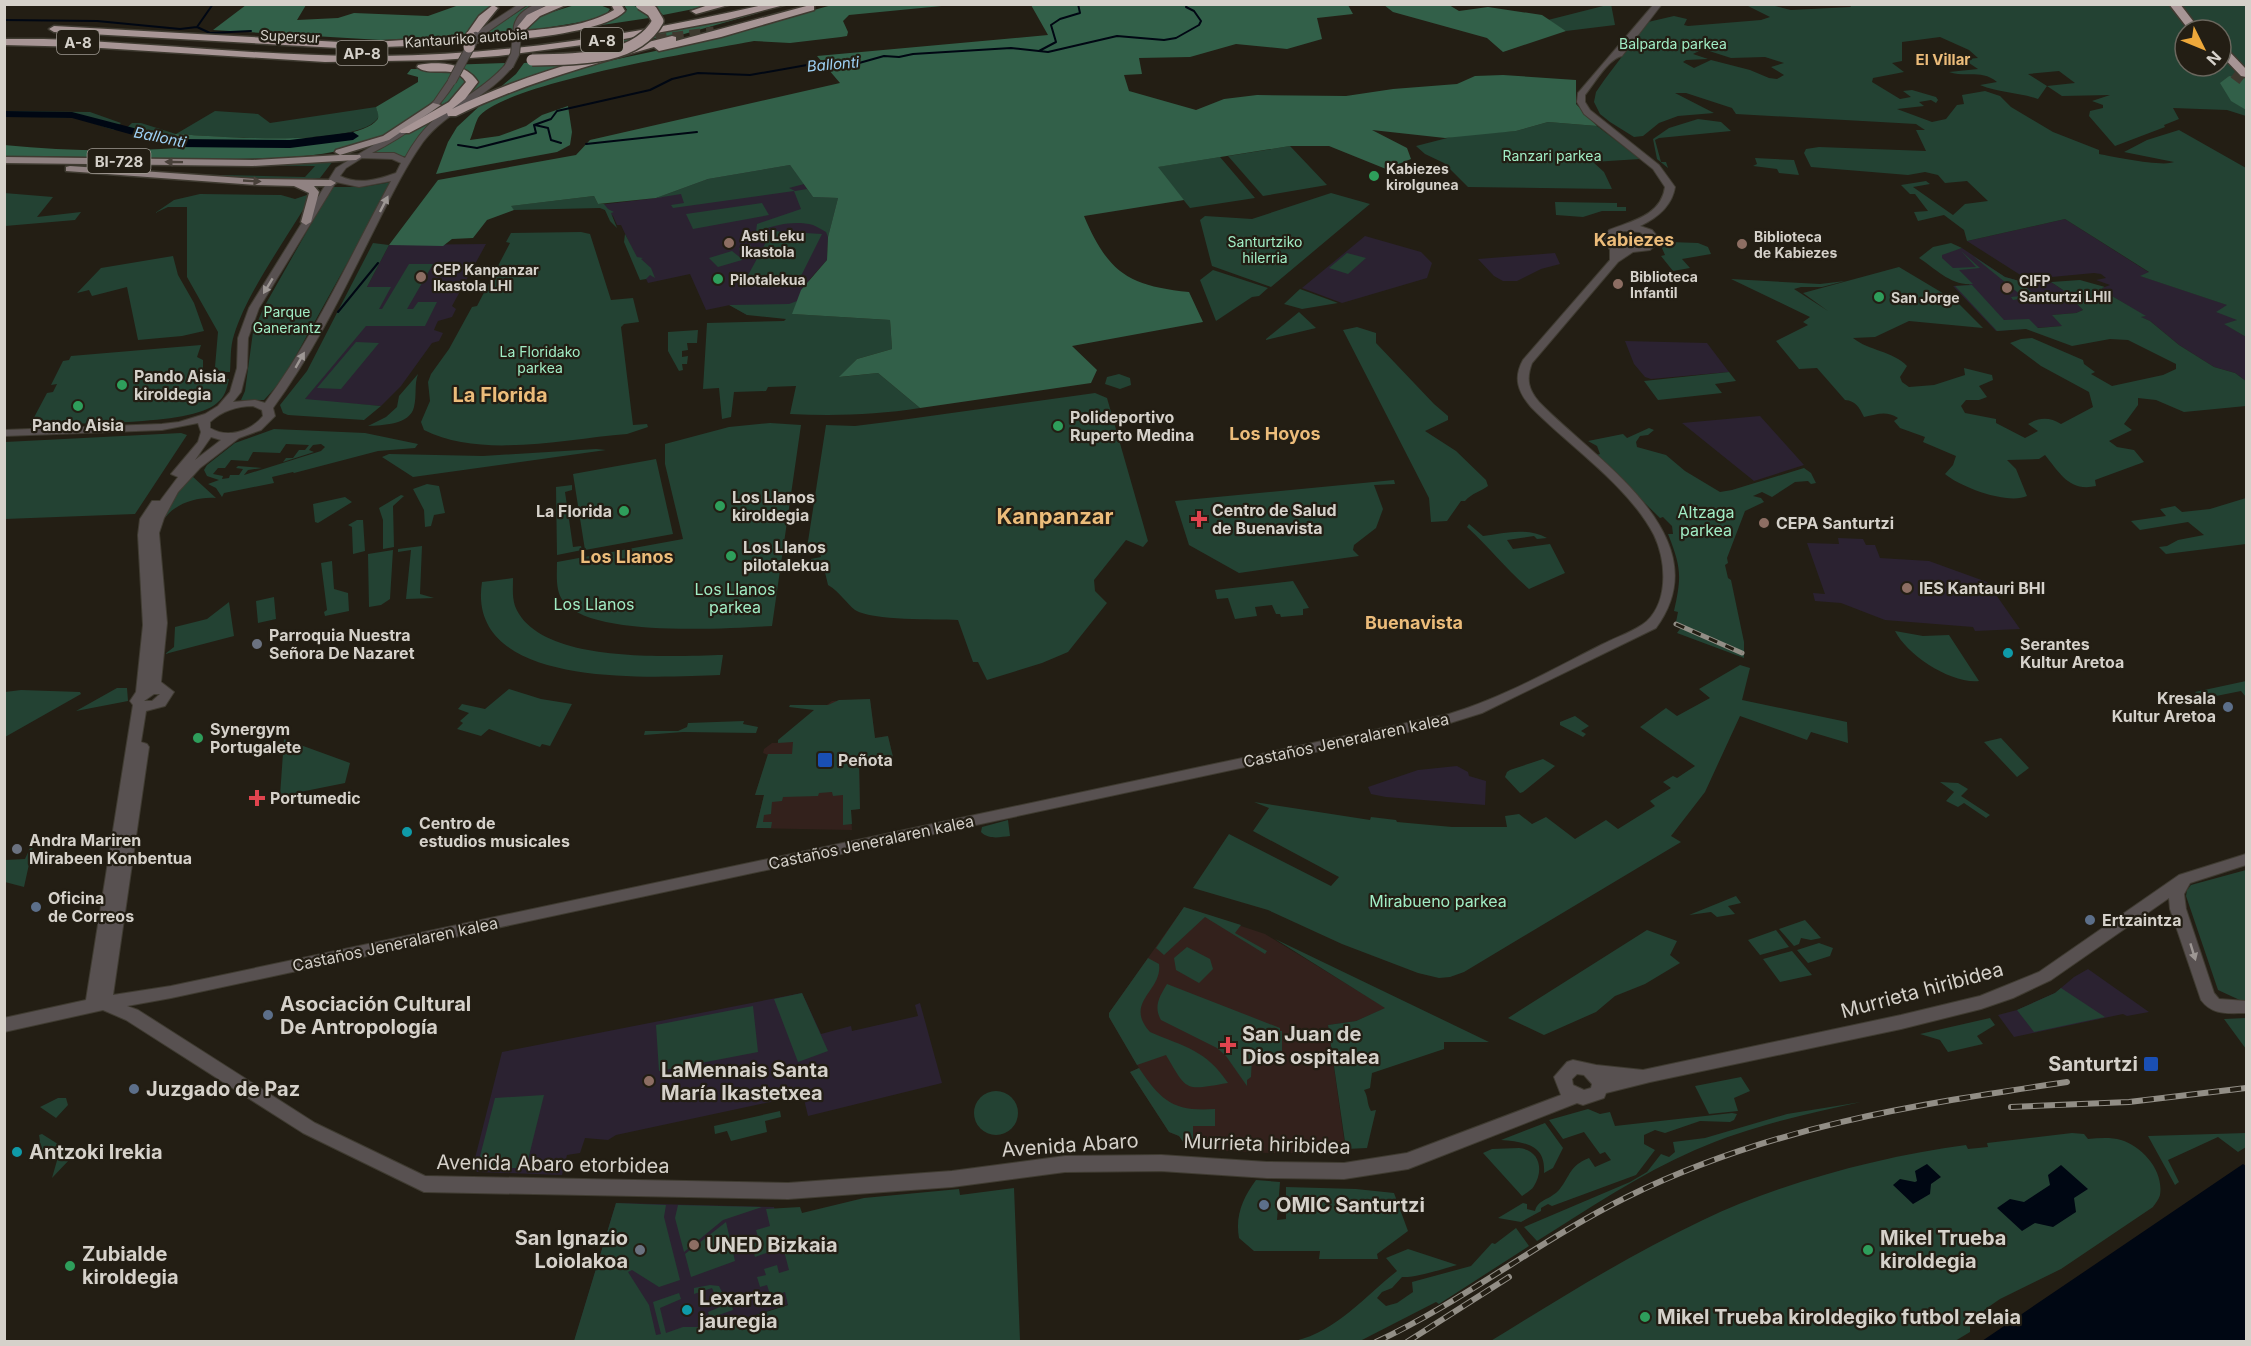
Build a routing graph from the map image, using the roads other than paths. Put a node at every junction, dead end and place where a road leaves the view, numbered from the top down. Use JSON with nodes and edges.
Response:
{"nodes":[{"id":1,"x":528,"y":4,"type":"edge"},
{"id":2,"x":563,"y":4,"type":"edge"},
{"id":3,"x":616,"y":4,"type":"edge"},
{"id":4,"x":641,"y":4,"type":"edge"},
{"id":5,"x":727,"y":4,"type":"edge"},
{"id":6,"x":757,"y":4,"type":"edge"},
{"id":7,"x":783,"y":4,"type":"edge"},
{"id":8,"x":795,"y":4,"type":"edge"},
{"id":9,"x":1659,"y":4,"type":"edge"},
{"id":10,"x":2174,"y":4,"type":"edge"},
{"id":11,"x":2185,"y":4,"type":"edge"},
{"id":12,"x":545,"y":5,"type":"edge"},
{"id":13,"x":815,"y":6,"type":"edge"},
{"id":14,"x":493,"y":8,"type":"dead end"},
{"id":15,"x":2185,"y":18,"type":"edge"},
{"id":16,"x":2196,"y":18,"type":"edge"},
{"id":17,"x":39,"y":29,"type":"dead end"},
{"id":18,"x":714,"y":32,"type":"tunnel mouth"},
{"id":19,"x":517,"y":33,"type":"junction"},
{"id":20,"x":4,"y":36,"type":"edge"},
{"id":21,"x":472,"y":40,"type":"junction"},
{"id":22,"x":656,"y":40,"type":"tunnel mouth"},
{"id":23,"x":4,"y":42,"type":"edge"},
{"id":24,"x":344,"y":46,"type":"junction"},
{"id":25,"x":4,"y":47,"type":"edge"},
{"id":26,"x":1623,"y":47,"type":"junction"},
{"id":27,"x":261,"y":63,"type":"junction"},
{"id":28,"x":381,"y":65,"type":"junction"},
{"id":29,"x":578,"y":65,"type":"junction"},
{"id":30,"x":436,"y":105,"type":"junction"},
{"id":31,"x":438,"y":122,"type":"junction"},
{"id":32,"x":405,"y":131,"type":"junction"},
{"id":33,"x":1620,"y":137,"type":"junction"},
{"id":34,"x":357,"y":157,"type":"junction"},
{"id":35,"x":4,"y":160,"type":"edge"},
{"id":36,"x":233,"y":162,"type":"junction"},
{"id":37,"x":406,"y":162,"type":"junction"},
{"id":38,"x":4,"y":167,"type":"edge"},
{"id":39,"x":399,"y":175,"type":"junction"},
{"id":40,"x":333,"y":181,"type":"junction"},
{"id":41,"x":290,"y":183,"type":"junction"},
{"id":42,"x":1652,"y":215,"type":"junction"},
{"id":43,"x":306,"y":222,"type":"junction"},
{"id":44,"x":1628,"y":228,"type":"junction"},
{"id":45,"x":1648,"y":232,"type":"junction"},
{"id":46,"x":1611,"y":241,"type":"junction"},
{"id":47,"x":1632,"y":249,"type":"junction"},
{"id":48,"x":1615,"y":260,"type":"junction"},
{"id":49,"x":267,"y":408,"type":"junction"},
{"id":50,"x":222,"y":409,"type":"junction"},
{"id":51,"x":208,"y":417,"type":"junction"},
{"id":52,"x":180,"y":425,"type":"junction"},
{"id":53,"x":206,"y":431,"type":"junction"},
{"id":54,"x":4,"y":433,"type":"edge"},
{"id":55,"x":235,"y":436,"type":"junction"},
{"id":56,"x":146,"y":701,"type":"junction"},
{"id":57,"x":2247,"y":860,"type":"edge"},
{"id":58,"x":2184,"y":879,"type":"junction"},
{"id":59,"x":2156,"y":898,"type":"junction"},
{"id":60,"x":2178,"y":909,"type":"junction"},
{"id":61,"x":157,"y":995,"type":"junction"},
{"id":62,"x":98,"y":1004,"type":"junction"},
{"id":63,"x":2247,"y":1007,"type":"edge"},
{"id":64,"x":132,"y":1015,"type":"junction"},
{"id":65,"x":4,"y":1025,"type":"edge"},
{"id":66,"x":1597,"y":1081,"type":"junction"},
{"id":67,"x":1570,"y":1090,"type":"junction"},
{"id":68,"x":1161,"y":1163,"type":"joint"},
{"id":69,"x":981,"y":1174,"type":"joint"}],
"edges":[{"from":1,"to":12,"type":"street"},
{"from":1,"to":21,"type":"street"},
{"from":2,"to":19,"type":"highway"},
{"from":3,"to":24,"type":"highway"},
{"from":4,"to":28,"type":"highway","bridge":true},
{"from":5,"to":24,"type":"highway","number":"A-8"},
{"from":6,"to":20,"type":"highway","name":"Supersur","number":"AP-8"},
{"from":7,"to":23,"type":"highway","name":"Kantauriko autobia","number":"A-8"},
{"from":8,"to":29,"type":"highway"},
{"from":9,"to":26,"type":"street"},
{"from":10,"to":15,"type":"highway"},
{"from":11,"to":16,"type":"highway"},
{"from":12,"to":19,"type":"street"},
{"from":13,"to":18,"type":"highway"},
{"from":13,"to":29,"type":"highway"},
{"from":14,"to":21,"type":"highway"},
{"from":17,"to":24,"type":"highway","number":"A-8"},
{"from":19,"to":31,"type":"street","bridge":true},
{"from":21,"to":30,"type":"street","bridge":true},
{"from":22,"to":28,"type":"highway"},
{"from":25,"to":27,"type":"highway"},
{"from":26,"to":33,"type":"street"},
{"from":26,"to":33,"type":"street"},
{"from":27,"to":28,"type":"highway"},
{"from":27,"to":32,"type":"highway"},
{"from":29,"to":31,"type":"highway"},
{"from":30,"to":32,"type":"street"},
{"from":30,"to":36,"type":"main road"},
{"from":31,"to":37,"type":"street"},
{"from":32,"to":34,"type":"street"},
{"from":33,"to":42,"type":"street"},
{"from":34,"to":36,"type":"main road","number":"BI-728"},
{"from":34,"to":37,"type":"street"},
{"from":34,"to":40,"type":"street"},
{"from":36,"to":35,"type":"main road","number":"BI-728","one_way":true},
{"from":37,"to":39,"type":"street"},
{"from":38,"to":41,"type":"main road","number":"BI-728","one_way":true},
{"from":39,"to":40,"type":"street"},
{"from":49,"to":39,"type":"street","one_way":true},
{"from":40,"to":41,"type":"main road","number":"BI-728"},
{"from":40,"to":43,"type":"street"},
{"from":41,"to":43,"type":"main road"},
{"from":42,"to":44,"type":"street"},
{"from":42,"to":45,"type":"street"},
{"from":43,"to":50,"type":"street","one_way":true},
{"from":44,"to":45,"type":"street"},
{"from":44,"to":46,"type":"street"},
{"from":45,"to":47,"type":"street","name":"Castaños Jeneralaren kalea"},
{"from":46,"to":47,"type":"street"},
{"from":46,"to":48,"type":"street"},
{"from":47,"to":48,"type":"street","name":"Castaños Jeneralaren kalea"},
{"from":48,"to":61,"type":"street","name":"Castaños Jeneralaren kalea"},
{"from":49,"to":50,"type":"street"},
{"from":49,"to":55,"type":"street"},
{"from":50,"to":51,"type":"street"},
{"from":51,"to":52,"type":"street"},
{"from":51,"to":53,"type":"street"},
{"from":52,"to":53,"type":"street"},
{"from":52,"to":54,"type":"street"},
{"from":53,"to":55,"type":"street"},
{"from":53,"to":56,"type":"street"},
{"from":55,"to":56,"type":"street"},
{"from":56,"to":62,"type":"street"},
{"from":57,"to":58,"type":"street","name":"Murrieta hiribidea"},
{"from":58,"to":59,"type":"street","name":"Murrieta hiribidea"},
{"from":58,"to":60,"type":"street"},
{"from":59,"to":60,"type":"street"},
{"from":59,"to":66,"type":"street","name":"Murrieta hiribidea"},
{"from":60,"to":63,"type":"street","one_way":true},
{"from":61,"to":62,"type":"street","name":"Castaños Jeneralaren kalea"},
{"from":61,"to":64,"type":"street"},
{"from":62,"to":64,"type":"street","name":"Avenida Abaro etorbidea"},
{"from":62,"to":65,"type":"street","name":"Castaños Jeneralaren kalea"},
{"from":64,"to":69,"type":"street","name":"Avenida Abaro etorbidea"},
{"from":66,"to":67,"type":"street"},
{"from":66,"to":67,"type":"street"},
{"from":67,"to":68,"type":"street","name":"Murrieta hiribidea"},
{"from":68,"to":69,"type":"street","name":"Avenida Abaro"}]}
